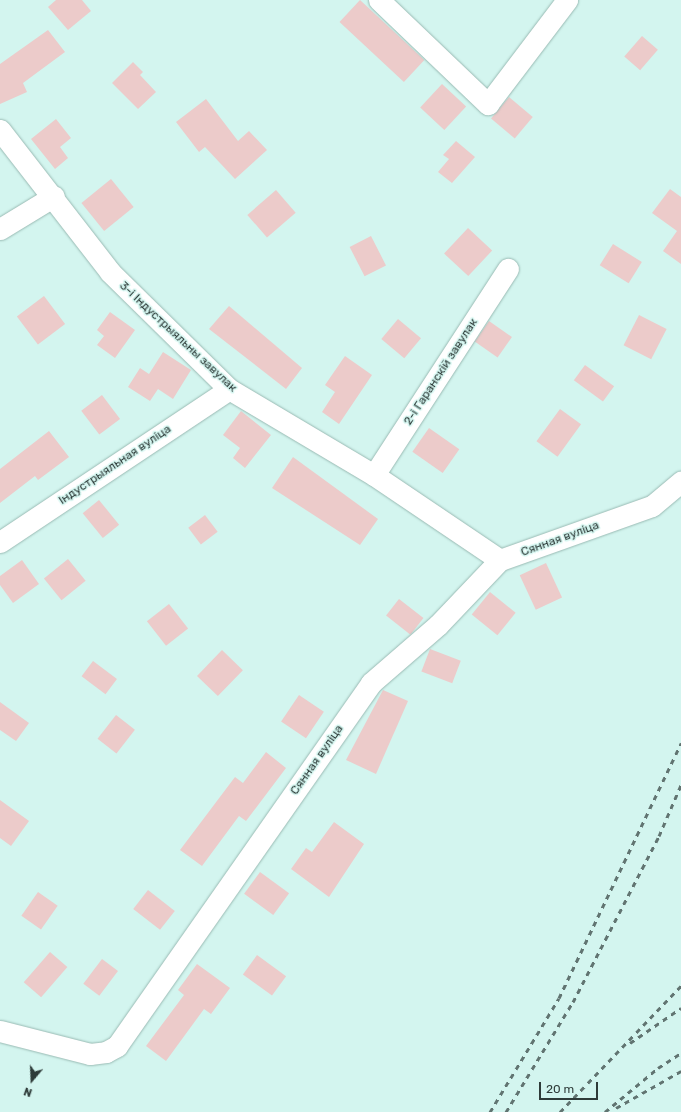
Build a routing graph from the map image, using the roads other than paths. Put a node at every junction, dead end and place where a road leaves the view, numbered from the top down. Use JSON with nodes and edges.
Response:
{"nodes":[{"id":1,"x":379,"y":0,"type":"edge"},
{"id":2,"x":567,"y":0,"type":"edge"},
{"id":3,"x":0,"y":130,"type":"edge"},
{"id":4,"x":54,"y":196,"type":"junction"},
{"id":5,"x":0,"y":229,"type":"edge"},
{"id":6,"x":508,"y":269,"type":"dead end"},
{"id":7,"x":230,"y":389,"type":"junction"},
{"id":8,"x":374,"y":475,"type":"junction"},
{"id":9,"x":681,"y":482,"type":"edge"},
{"id":10,"x":0,"y":542,"type":"edge"},
{"id":11,"x":500,"y":560,"type":"junction"},
{"id":12,"x":0,"y":1031,"type":"edge"}],
"edges":[{"from":1,"to":2,"type":"street"},
{"from":3,"to":4,"type":"street","name":"3-і Індустрыяльны завулак"},
{"from":4,"to":5,"type":"street"},
{"from":4,"to":7,"type":"street","name":"3-і Індустрыяльны завулак"},
{"from":6,"to":8,"type":"street","name":"2-і Гаранскій завулак"},
{"from":7,"to":8,"type":"street","name":"3-і Індустрыяльны завулак"},
{"from":7,"to":10,"type":"street","name":"Індустрыяльная вуліца"},
{"from":8,"to":11,"type":"street","name":"3-і Індустрыяльны завулак"},
{"from":9,"to":11,"type":"street","name":"Сянная вуліца"},
{"from":11,"to":12,"type":"street","name":"Сянная вуліца"}]}
